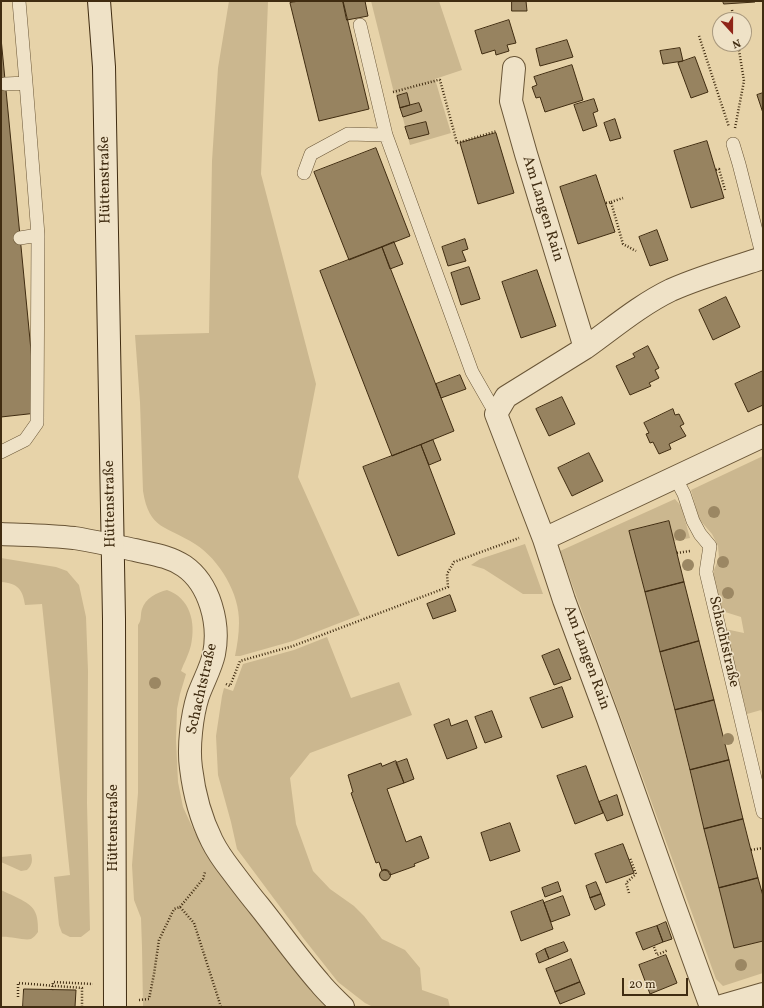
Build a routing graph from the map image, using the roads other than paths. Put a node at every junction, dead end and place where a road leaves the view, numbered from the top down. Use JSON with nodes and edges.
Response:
{"nodes":[{"id":1,"x":19,"y":1,"type":"edge"},
{"id":2,"x":100,"y":1,"type":"edge"},
{"id":3,"x":360,"y":26,"type":"dead end"},
{"id":4,"x":514,"y":68,"type":"dead end"},
{"id":5,"x":26,"y":82,"type":"junction"},
{"id":6,"x":5,"y":84,"type":"dead end"},
{"id":7,"x":386,"y":135,"type":"junction"},
{"id":8,"x":733,"y":144,"type":"road end"},
{"id":9,"x":304,"y":173,"type":"dead end"},
{"id":10,"x":38,"y":235,"type":"junction"},
{"id":11,"x":20,"y":238,"type":"dead end"},
{"id":12,"x":763,"y":258,"type":"edge"},
{"id":13,"x":585,"y":348,"type":"junction"},
{"id":14,"x":496,"y":414,"type":"junction"},
{"id":15,"x":763,"y":436,"type":"edge"},
{"id":16,"x":1,"y":452,"type":"edge"},
{"id":17,"x":675,"y":477,"type":"junction"},
{"id":18,"x":1,"y":534,"type":"edge"},
{"id":19,"x":544,"y":539,"type":"junction"},
{"id":20,"x":112,"y":545,"type":"junction"},
{"id":21,"x":763,"y":812,"type":"edge"},
{"id":22,"x":763,"y":994,"type":"edge"},
{"id":23,"x":728,"y":1006,"type":"edge"},
{"id":24,"x":114,"y":1007,"type":"edge"},
{"id":25,"x":343,"y":1007,"type":"edge"},
{"id":26,"x":711,"y":1007,"type":"edge"}],
"edges":[{"from":1,"to":5,"type":"lane"},
{"from":2,"to":20,"type":"street","name":"Hüttenstraße"},
{"from":3,"to":7,"type":"lane"},
{"from":4,"to":13,"type":"street","name":"Am Langen Rain"},
{"from":5,"to":6,"type":"lane"},
{"from":5,"to":10,"type":"lane"},
{"from":7,"to":9,"type":"lane"},
{"from":7,"to":14,"type":"lane"},
{"from":8,"to":12,"type":"lane"},
{"from":10,"to":11,"type":"lane"},
{"from":10,"to":16,"type":"lane"},
{"from":12,"to":13,"type":"street"},
{"from":13,"to":14,"type":"street"},
{"from":14,"to":19,"type":"street","name":"Am Langen Rain"},
{"from":15,"to":17,"type":"street"},
{"from":17,"to":19,"type":"street"},
{"from":17,"to":21,"type":"lane","name":"Schachtstraße"},
{"from":18,"to":20,"type":"street","name":"Schachtstraße"},
{"from":19,"to":26,"type":"street","name":"Am Langen Rain"},
{"from":20,"to":24,"type":"street","name":"Hüttenstraße"},
{"from":20,"to":25,"type":"street","name":"Schachtstraße"},
{"from":22,"to":23,"type":"street"}]}
